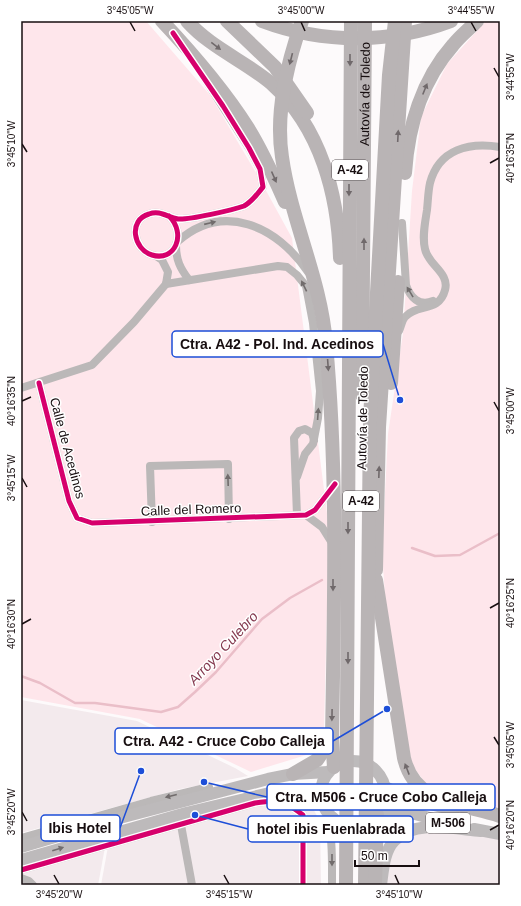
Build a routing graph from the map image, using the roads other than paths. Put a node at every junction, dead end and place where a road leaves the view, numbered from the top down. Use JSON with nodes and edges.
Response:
{"nodes":[{"id":1,"x":162,"y":21,"type":"edge"},
{"id":2,"x":187,"y":21,"type":"edge"},
{"id":3,"x":227,"y":21,"type":"edge"},
{"id":4,"x":262,"y":21,"type":"edge"},
{"id":5,"x":302,"y":21,"type":"edge"},
{"id":6,"x":351,"y":21,"type":"edge"},
{"id":7,"x":365,"y":21,"type":"edge"},
{"id":8,"x":387,"y":21,"type":"edge"},
{"id":9,"x":395,"y":21,"type":"edge"},
{"id":10,"x":405,"y":21,"type":"edge"},
{"id":11,"x":451,"y":21,"type":"edge"},
{"id":12,"x":477,"y":21,"type":"edge"},
{"id":13,"x":173,"y":33,"type":"junction"},
{"id":14,"x":389,"y":76,"type":"junction"},
{"id":15,"x":295,"y":102,"type":"junction"},
{"id":16,"x":500,"y":147,"type":"edge"},
{"id":17,"x":169,"y":216,"type":"junction"},
{"id":18,"x":402,"y":223,"type":"junction"},
{"id":19,"x":177,"y":244,"type":"junction"},
{"id":20,"x":306,"y":248,"type":"junction"},
{"id":21,"x":156,"y":256,"type":"junction"},
{"id":22,"x":189,"y":280,"type":"junction"},
{"id":23,"x":363,"y":283,"type":"junction"},
{"id":24,"x":166,"y":284,"type":"junction"},
{"id":25,"x":317,"y":285,"type":"junction"},
{"id":26,"x":443,"y":297,"type":"junction"},
{"id":27,"x":348,"y":320,"type":"junction"},
{"id":28,"x":394,"y":347,"type":"junction"},
{"id":29,"x":39,"y":382,"type":"junction"},
{"id":30,"x":21,"y":388,"type":"edge"},
{"id":31,"x":370,"y":419,"type":"junction"},
{"id":32,"x":314,"y":440,"type":"junction"},
{"id":33,"x":380,"y":454,"type":"junction"},
{"id":34,"x":297,"y":476,"type":"junction"},
{"id":35,"x":334,"y":484,"type":"junction"},
{"id":36,"x":297,"y":515,"type":"junction"},
{"id":37,"x":306,"y":516,"type":"junction"},
{"id":38,"x":77,"y":518,"type":"joint"},
{"id":39,"x":229,"y":518,"type":"junction"},
{"id":40,"x":152,"y":522,"type":"junction"},
{"id":41,"x":334,"y":546,"type":"junction"},
{"id":42,"x":376,"y":580,"type":"junction"},
{"id":43,"x":358,"y":719,"type":"junction"},
{"id":44,"x":332,"y":738,"type":"junction"},
{"id":45,"x":375,"y":769,"type":"junction"},
{"id":46,"x":331,"y":770,"type":"junction"},
{"id":47,"x":293,"y":774,"type":"junction"},
{"id":48,"x":209,"y":787,"type":"dead end"},
{"id":49,"x":385,"y":787,"type":"junction"},
{"id":50,"x":255,"y":800,"type":"junction"},
{"id":51,"x":323,"y":804,"type":"junction"},
{"id":52,"x":378,"y":814,"type":"junction"},
{"id":53,"x":500,"y":816,"type":"edge"},
{"id":54,"x":500,"y":821,"type":"edge"},
{"id":55,"x":181,"y":826,"type":"junction"},
{"id":56,"x":481,"y":831,"type":"junction"},
{"id":57,"x":500,"y":834,"type":"edge"},
{"id":58,"x":21,"y":838,"type":"edge"},
{"id":59,"x":21,"y":847,"type":"edge"},
{"id":60,"x":21,"y":860,"type":"edge"},
{"id":61,"x":356,"y":864,"type":"junction"},
{"id":62,"x":21,"y":870,"type":"edge"},
{"id":63,"x":21,"y":878,"type":"edge"},
{"id":64,"x":33,"y":885,"type":"edge"},
{"id":65,"x":192,"y":885,"type":"edge"},
{"id":66,"x":303,"y":885,"type":"edge"},
{"id":67,"x":332,"y":885,"type":"edge"},
{"id":68,"x":346,"y":885,"type":"edge"},
{"id":69,"x":358,"y":885,"type":"edge"},
{"id":70,"x":365,"y":885,"type":"edge"},
{"id":71,"x":375,"y":885,"type":"edge"},
{"id":72,"x":381,"y":885,"type":"edge"}],
"edges":[{"from":1,"to":13,"type":"highway"},
{"from":2,"to":15,"type":"highway","one_way":true},
{"from":3,"to":15,"type":"highway"},
{"from":4,"to":11,"type":"highway"},
{"from":5,"to":20,"type":"highway","one_way":true},
{"from":6,"to":27,"type":"highway","name":"Autovía de Toledo","number":"A-42","one_way":true},
{"from":23,"to":7,"type":"highway","name":"Autovía de Toledo","number":"A-42","one_way":true},
{"from":8,"to":14,"type":"highway"},
{"from":9,"to":14,"type":"highway"},
{"from":33,"to":10,"type":"highway","one_way":true},
{"from":18,"to":12,"type":"highway","one_way":true},
{"from":13,"to":17,"type":"street"},
{"from":13,"to":20,"type":"highway","one_way":true},
{"from":14,"to":31,"type":"highway"},
{"from":15,"to":27,"type":"highway"},
{"from":16,"to":26,"type":"street"},
{"from":17,"to":19,"type":"street"},
{"from":17,"to":21,"type":"street"},
{"from":26,"to":18,"type":"street","one_way":true},
{"from":18,"to":28,"type":"highway"},
{"from":19,"to":21,"type":"street"},
{"from":19,"to":22,"type":"street"},
{"from":19,"to":25,"type":"street","one_way":true},
{"from":20,"to":25,"type":"highway"},
{"from":21,"to":24,"type":"street"},
{"from":22,"to":24,"type":"street"},
{"from":32,"to":22,"type":"street","one_way":true},
{"from":23,"to":31,"type":"highway"},
{"from":23,"to":43,"type":"highway","name":"Autovía de Toledo","number":"A-42"},
{"from":24,"to":29,"type":"street","name":"Calle de Acedinos"},
{"from":25,"to":35,"type":"highway","one_way":true},
{"from":26,"to":28,"type":"street"},
{"from":27,"to":43,"type":"highway","name":"Autovía de Toledo","number":"A-42","one_way":true},
{"from":28,"to":33,"type":"highway"},
{"from":29,"to":30,"type":"street","name":"Calle de Acedinos"},
{"from":29,"to":38,"type":"street","name":"Calle de Acedinos"},
{"from":31,"to":43,"type":"highway"},
{"from":32,"to":34,"type":"street"},
{"from":32,"to":34,"type":"street"},
{"from":42,"to":33,"type":"highway","one_way":true},
{"from":34,"to":36,"type":"street"},
{"from":35,"to":37,"type":"street"},
{"from":35,"to":41,"type":"highway"},
{"from":36,"to":37,"type":"street","name":"Calle del Romero"},
{"from":36,"to":39,"type":"street","name":"Calle del Romero"},
{"from":37,"to":41,"type":"street"},
{"from":38,"to":40,"type":"street","name":"Calle del Romero"},
{"from":39,"to":40,"type":"street","name":"Calle del Romero"},
{"from":39,"to":40,"type":"street","one_way":true},
{"from":41,"to":44,"type":"highway","one_way":true},
{"from":42,"to":45,"type":"highway"},
{"from":53,"to":42,"type":"highway","one_way":true},
{"from":43,"to":61,"type":"highway","number":"A-42"},
{"from":44,"to":46,"type":"highway"},
{"from":44,"to":47,"type":"highway"},
{"from":45,"to":46,"type":"main road"},
{"from":45,"to":49,"type":"main road"},
{"from":46,"to":47,"type":"main road"},
{"from":46,"to":51,"type":"main road"},
{"from":47,"to":59,"type":"main road"},
{"from":48,"to":58,"type":"street","one_way":true},
{"from":49,"to":52,"type":"main road"},
{"from":49,"to":54,"type":"main road","number":"M-506"},
{"from":50,"to":51,"type":"main road"},
{"from":50,"to":55,"type":"street"},
{"from":60,"to":50,"type":"main road","one_way":true},
{"from":50,"to":66,"type":"street"},
{"from":51,"to":52,"type":"main road"},
{"from":51,"to":67,"type":"street","one_way":true},
{"from":52,"to":56,"type":"main road","number":"M-506"},
{"from":52,"to":71,"type":"highway"},
{"from":55,"to":62,"type":"street"},
{"from":55,"to":65,"type":"street"},
{"from":56,"to":57,"type":"main road","number":"M-506"},
{"from":56,"to":72,"type":"main road"},
{"from":61,"to":68,"type":"highway","number":"A-42"},
{"from":61,"to":69,"type":"highway","number":"A-42"},
{"from":61,"to":70,"type":"highway"},
{"from":63,"to":64,"type":"street"}]}
